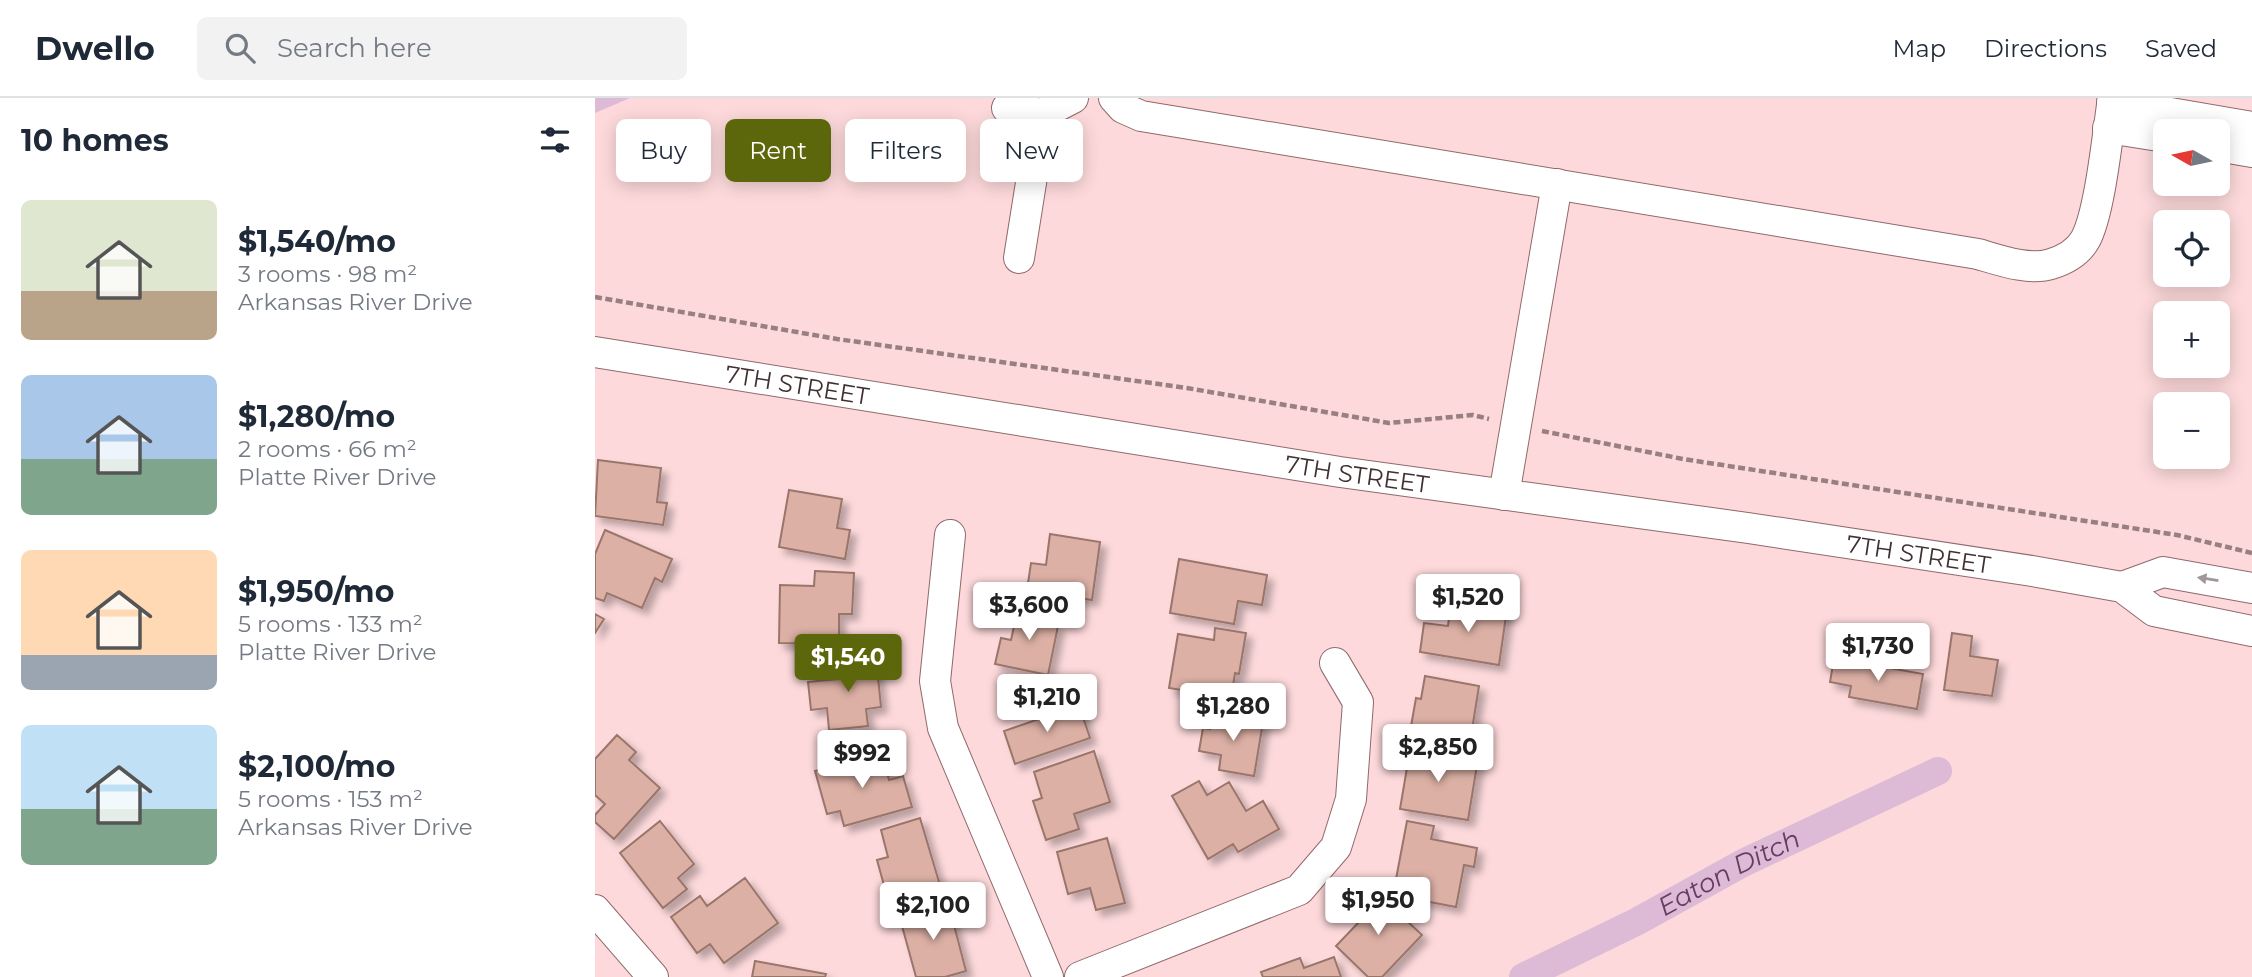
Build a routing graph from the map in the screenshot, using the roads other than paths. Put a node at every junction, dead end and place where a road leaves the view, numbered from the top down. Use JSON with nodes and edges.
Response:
{"nodes":[{"id":1,"x":1073,"y":98,"type":"edge"},
{"id":2,"x":1114,"y":98,"type":"edge"},
{"id":3,"x":1007,"y":108,"type":"dead end"},
{"id":4,"x":2111,"y":110,"type":"edge"},
{"id":5,"x":1042,"y":114,"type":"junction"},
{"id":6,"x":2252,"y":127,"type":"edge"},
{"id":7,"x":2153,"y":131,"type":"edge"},
{"id":8,"x":2230,"y":148,"type":"edge"},
{"id":9,"x":2252,"y":152,"type":"edge"},
{"id":10,"x":1557,"y":184,"type":"junction"},
{"id":11,"x":1019,"y":258,"type":"dead end"},
{"id":12,"x":595,"y":352,"type":"edge"},
{"id":13,"x":1504,"y":495,"type":"junction"},
{"id":14,"x":950,"y":534,"type":"dead end"},
{"id":15,"x":2122,"y":587,"type":"junction"},
{"id":16,"x":2252,"y":588,"type":"edge"},
{"id":17,"x":2252,"y":631,"type":"edge"},
{"id":18,"x":1335,"y":663,"type":"dead end"},
{"id":19,"x":595,"y":910,"type":"edge"},
{"id":20,"x":653,"y":977,"type":"edge"},
{"id":21,"x":1048,"y":977,"type":"edge"},
{"id":22,"x":1080,"y":977,"type":"edge"}],
"edges":[{"from":1,"to":5,"type":"street"},
{"from":2,"to":10,"type":"street"},
{"from":3,"to":5,"type":"street"},
{"from":4,"to":6,"type":"street"},
{"from":4,"to":7,"type":"street"},
{"from":4,"to":10,"type":"street"},
{"from":5,"to":11,"type":"street"},
{"from":8,"to":9,"type":"street"},
{"from":10,"to":13,"type":"street"},
{"from":12,"to":13,"type":"street","name":"7TH STREET"},
{"from":13,"to":15,"type":"street","name":"7TH STREET"},
{"from":14,"to":21,"type":"street"},
{"from":16,"to":15,"type":"street","name":"7TH STREET","one_way":true},
{"from":15,"to":17,"type":"street","name":"7TH STREET"},
{"from":18,"to":22,"type":"street"},
{"from":19,"to":20,"type":"street"}]}
